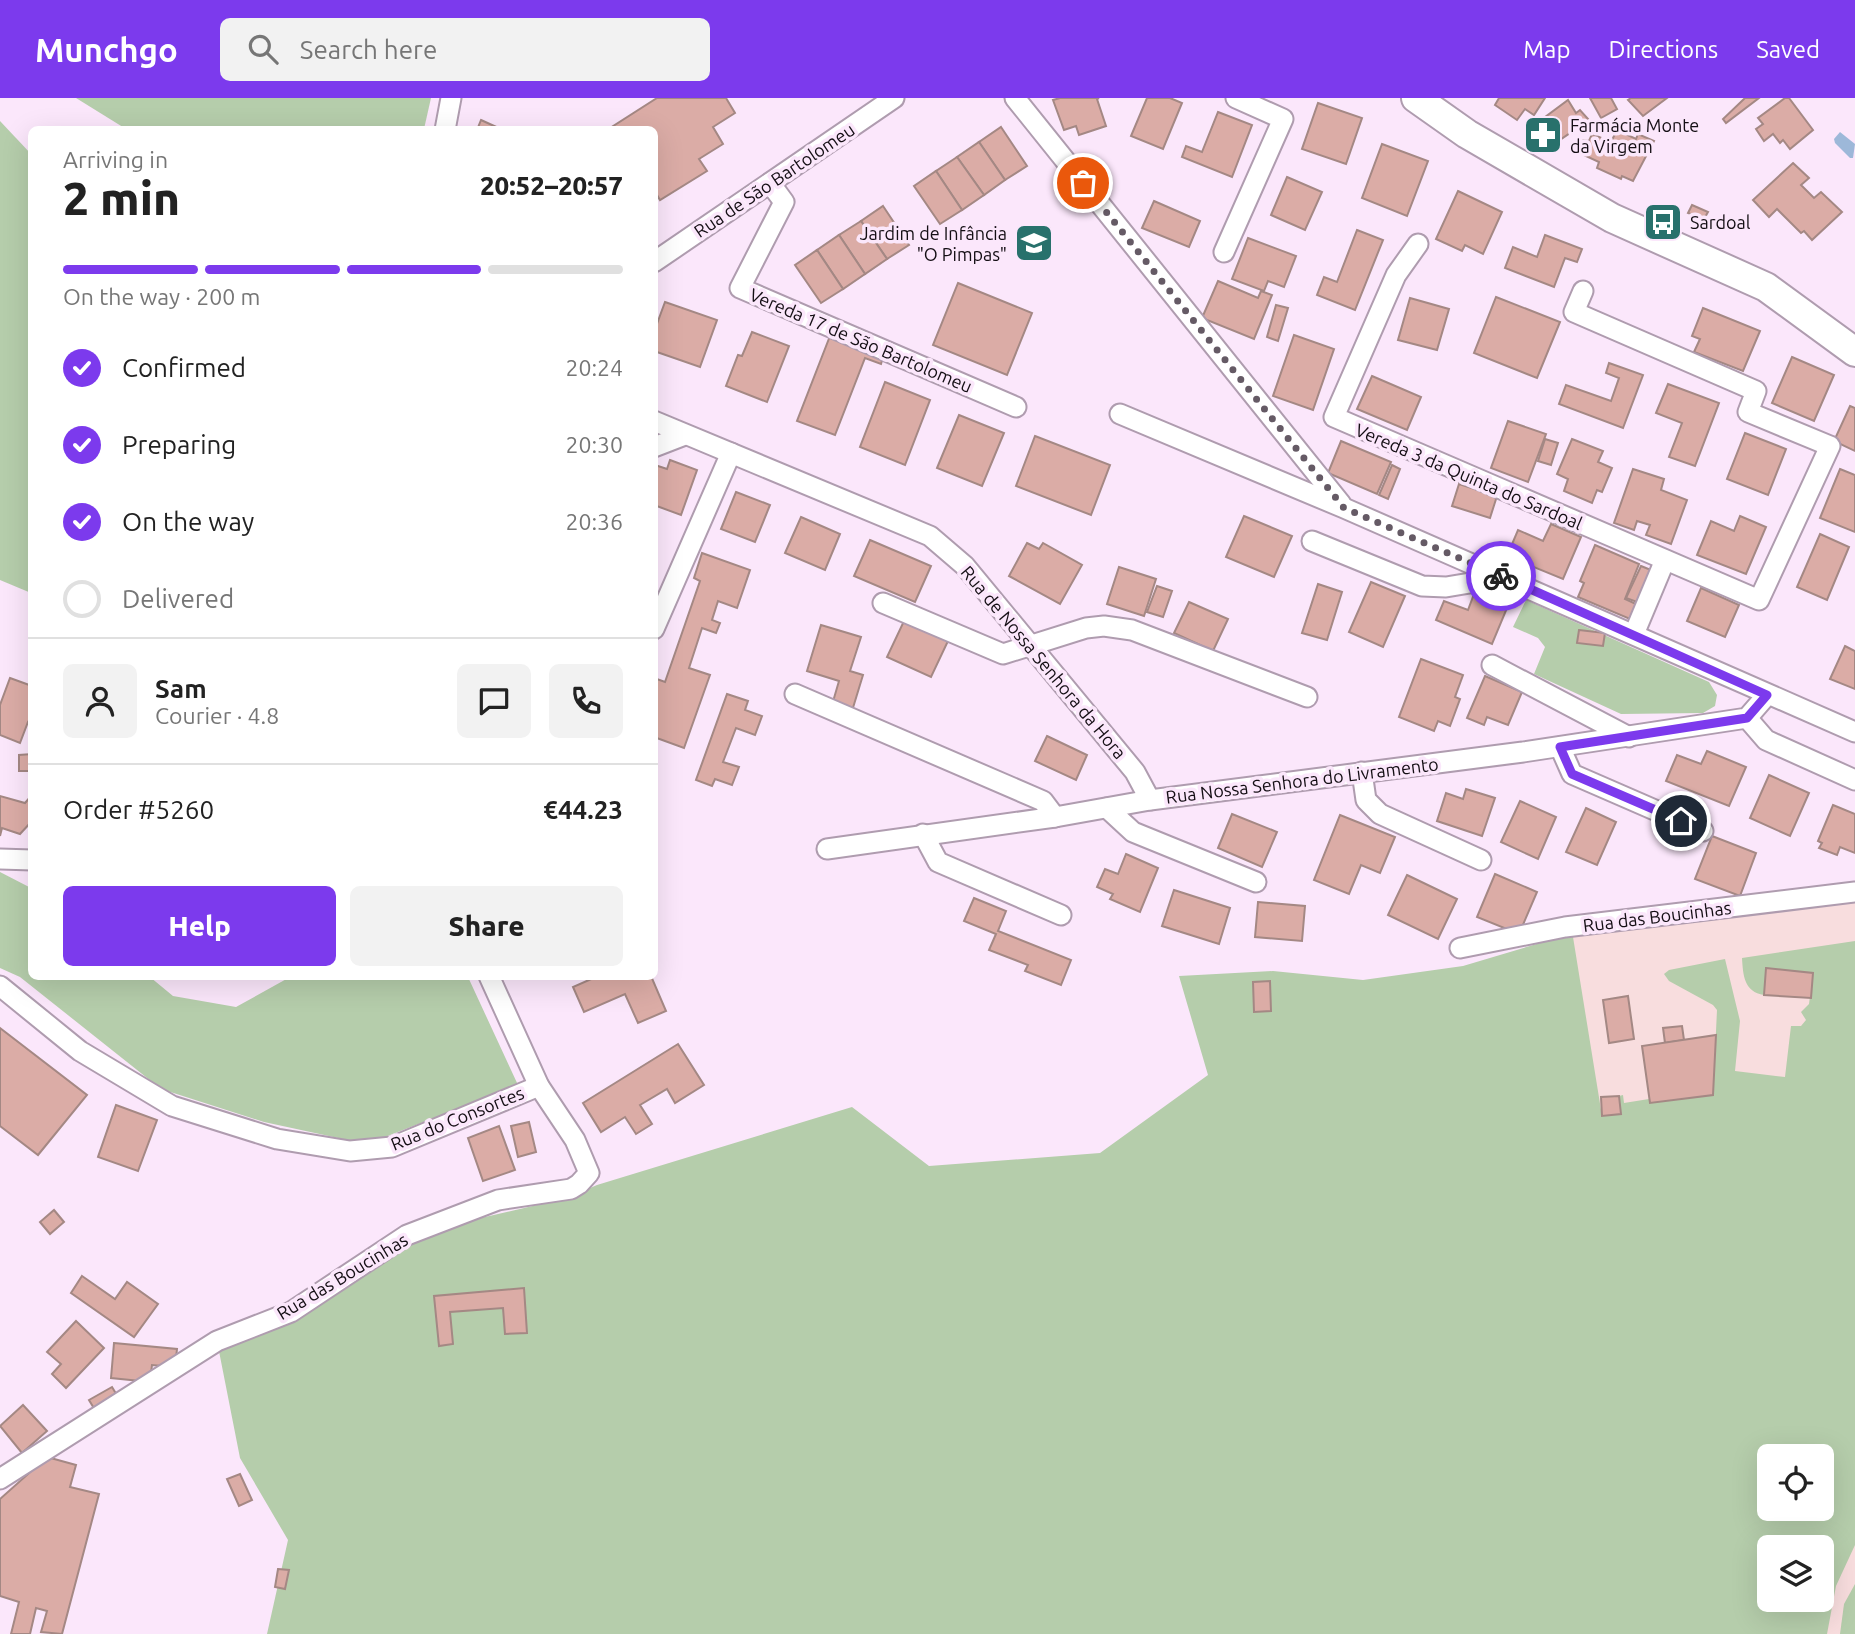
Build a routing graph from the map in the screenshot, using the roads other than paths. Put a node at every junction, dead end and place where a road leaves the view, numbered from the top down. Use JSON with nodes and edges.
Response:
{"nodes":[{"id":1,"x":451,"y":98,"type":"edge"},
{"id":2,"x":894,"y":98,"type":"edge"},
{"id":3,"x":1015,"y":98,"type":"edge"},
{"id":4,"x":1236,"y":98,"type":"edge"},
{"id":5,"x":1416,"y":98,"type":"edge"},
{"id":6,"x":446,"y":126,"type":"edge"},
{"id":7,"x":770,"y":183,"type":"junction"},
{"id":8,"x":1418,"y":244,"type":"dead end"},
{"id":9,"x":1224,"y":253,"type":"dead end"},
{"id":10,"x":658,"y":258,"type":"edge"},
{"id":11,"x":1583,"y":291,"type":"dead end"},
{"id":12,"x":1855,"y":352,"type":"edge"},
{"id":13,"x":1016,"y":407,"type":"dead end"},
{"id":14,"x":1120,"y":414,"type":"dead end"},
{"id":15,"x":658,"y":423,"type":"edge"},
{"id":16,"x":685,"y":435,"type":"junction"},
{"id":17,"x":658,"y":445,"type":"edge"},
{"id":18,"x":731,"y":453,"type":"junction"},
{"id":19,"x":1344,"y":508,"type":"junction"},
{"id":20,"x":1312,"y":541,"type":"dead end"},
{"id":21,"x":1665,"y":560,"type":"junction"},
{"id":22,"x":1487,"y":570,"type":"junction"},
{"id":23,"x":883,"y":603,"type":"dead end"},
{"id":24,"x":658,"y":620,"type":"edge"},
{"id":25,"x":1634,"y":634,"type":"junction"},
{"id":26,"x":1030,"y":644,"type":"junction"},
{"id":27,"x":1492,"y":665,"type":"dead end"},
{"id":28,"x":795,"y":694,"type":"dead end"},
{"id":29,"x":1767,"y":695,"type":"junction"},
{"id":30,"x":1307,"y":697,"type":"dead end"},
{"id":31,"x":1747,"y":718,"type":"junction"},
{"id":32,"x":1855,"y":732,"type":"edge"},
{"id":33,"x":1629,"y":737,"type":"junction"},
{"id":34,"x":1560,"y":747,"type":"junction"},
{"id":35,"x":1362,"y":772,"type":"junction"},
{"id":36,"x":1855,"y":780,"type":"edge"},
{"id":37,"x":1150,"y":800,"type":"junction"},
{"id":38,"x":1107,"y":808,"type":"junction"},
{"id":39,"x":1055,"y":817,"type":"junction"},
{"id":40,"x":1703,"y":831,"type":"dead end"},
{"id":41,"x":923,"y":834,"type":"junction"},
{"id":42,"x":827,"y":849,"type":"dead end"},
{"id":43,"x":0,"y":859,"type":"edge"},
{"id":44,"x":28,"y":860,"type":"edge"},
{"id":45,"x":1481,"y":860,"type":"dead end"},
{"id":46,"x":1256,"y":882,"type":"dead end"},
{"id":47,"x":1855,"y":892,"type":"edge"},
{"id":48,"x":1061,"y":915,"type":"dead end"},
{"id":49,"x":1460,"y":948,"type":"dead end"},
{"id":50,"x":491,"y":980,"type":"edge"},
{"id":51,"x":0,"y":986,"type":"edge"},
{"id":52,"x":539,"y":1086,"type":"junction"},
{"id":53,"x":589,"y":1173,"type":"joint"},
{"id":54,"x":0,"y":1479,"type":"edge"}],
"edges":[{"from":1,"to":6,"type":"street"},
{"from":2,"to":7,"type":"street","name":"Rua de São Bartolomeu"},
{"from":3,"to":19,"type":"street"},
{"from":4,"to":9,"type":"street"},
{"from":5,"to":12,"type":"main road"},
{"from":7,"to":10,"type":"street","name":"Rua de São Bartolomeu"},
{"from":7,"to":13,"type":"street","name":"Vereda 17 de São Bartolomeu"},
{"from":8,"to":21,"type":"street","name":"Vereda 3 da Quinta do Sardoal"},
{"from":11,"to":21,"type":"street"},
{"from":14,"to":19,"type":"street"},
{"from":15,"to":16,"type":"street","name":"Rua de Nossa Senhora da Hora"},
{"from":16,"to":17,"type":"street"},
{"from":16,"to":18,"type":"street","name":"Rua de Nossa Senhora da Hora"},
{"from":18,"to":24,"type":"street"},
{"from":18,"to":26,"type":"street","name":"Rua de Nossa Senhora da Hora"},
{"from":19,"to":22,"type":"street"},
{"from":20,"to":22,"type":"street"},
{"from":21,"to":25,"type":"street"},
{"from":22,"to":25,"type":"street"},
{"from":23,"to":26,"type":"street"},
{"from":25,"to":29,"type":"street"},
{"from":26,"to":30,"type":"street"},
{"from":26,"to":37,"type":"street","name":"Rua de Nossa Senhora da Hora"},
{"from":27,"to":33,"type":"street"},
{"from":28,"to":39,"type":"street"},
{"from":29,"to":31,"type":"street"},
{"from":29,"to":32,"type":"street"},
{"from":31,"to":33,"type":"street","name":"Rua Nossa Senhora do Livramento"},
{"from":31,"to":36,"type":"street"},
{"from":33,"to":34,"type":"street","name":"Rua Nossa Senhora do Livramento"},
{"from":34,"to":35,"type":"street","name":"Rua Nossa Senhora do Livramento"},
{"from":34,"to":40,"type":"street"},
{"from":35,"to":37,"type":"street","name":"Rua Nossa Senhora do Livramento"},
{"from":35,"to":45,"type":"street"},
{"from":37,"to":38,"type":"street","name":"Rua Nossa Senhora do Livramento"},
{"from":38,"to":39,"type":"street","name":"Rua Nossa Senhora do Livramento"},
{"from":38,"to":46,"type":"street"},
{"from":39,"to":41,"type":"street","name":"Rua Nossa Senhora do Livramento"},
{"from":41,"to":42,"type":"street","name":"Rua Nossa Senhora do Livramento"},
{"from":41,"to":48,"type":"street"},
{"from":43,"to":44,"type":"street"},
{"from":47,"to":49,"type":"street","name":"Rua das Boucinhas"},
{"from":50,"to":52,"type":"street","name":"Rua do Consortes"},
{"from":51,"to":52,"type":"street","name":"Rua do Consortes"},
{"from":52,"to":53,"type":"street","name":"Rua do Consortes"},
{"from":53,"to":54,"type":"street","name":"Rua das Boucinhas"}]}
